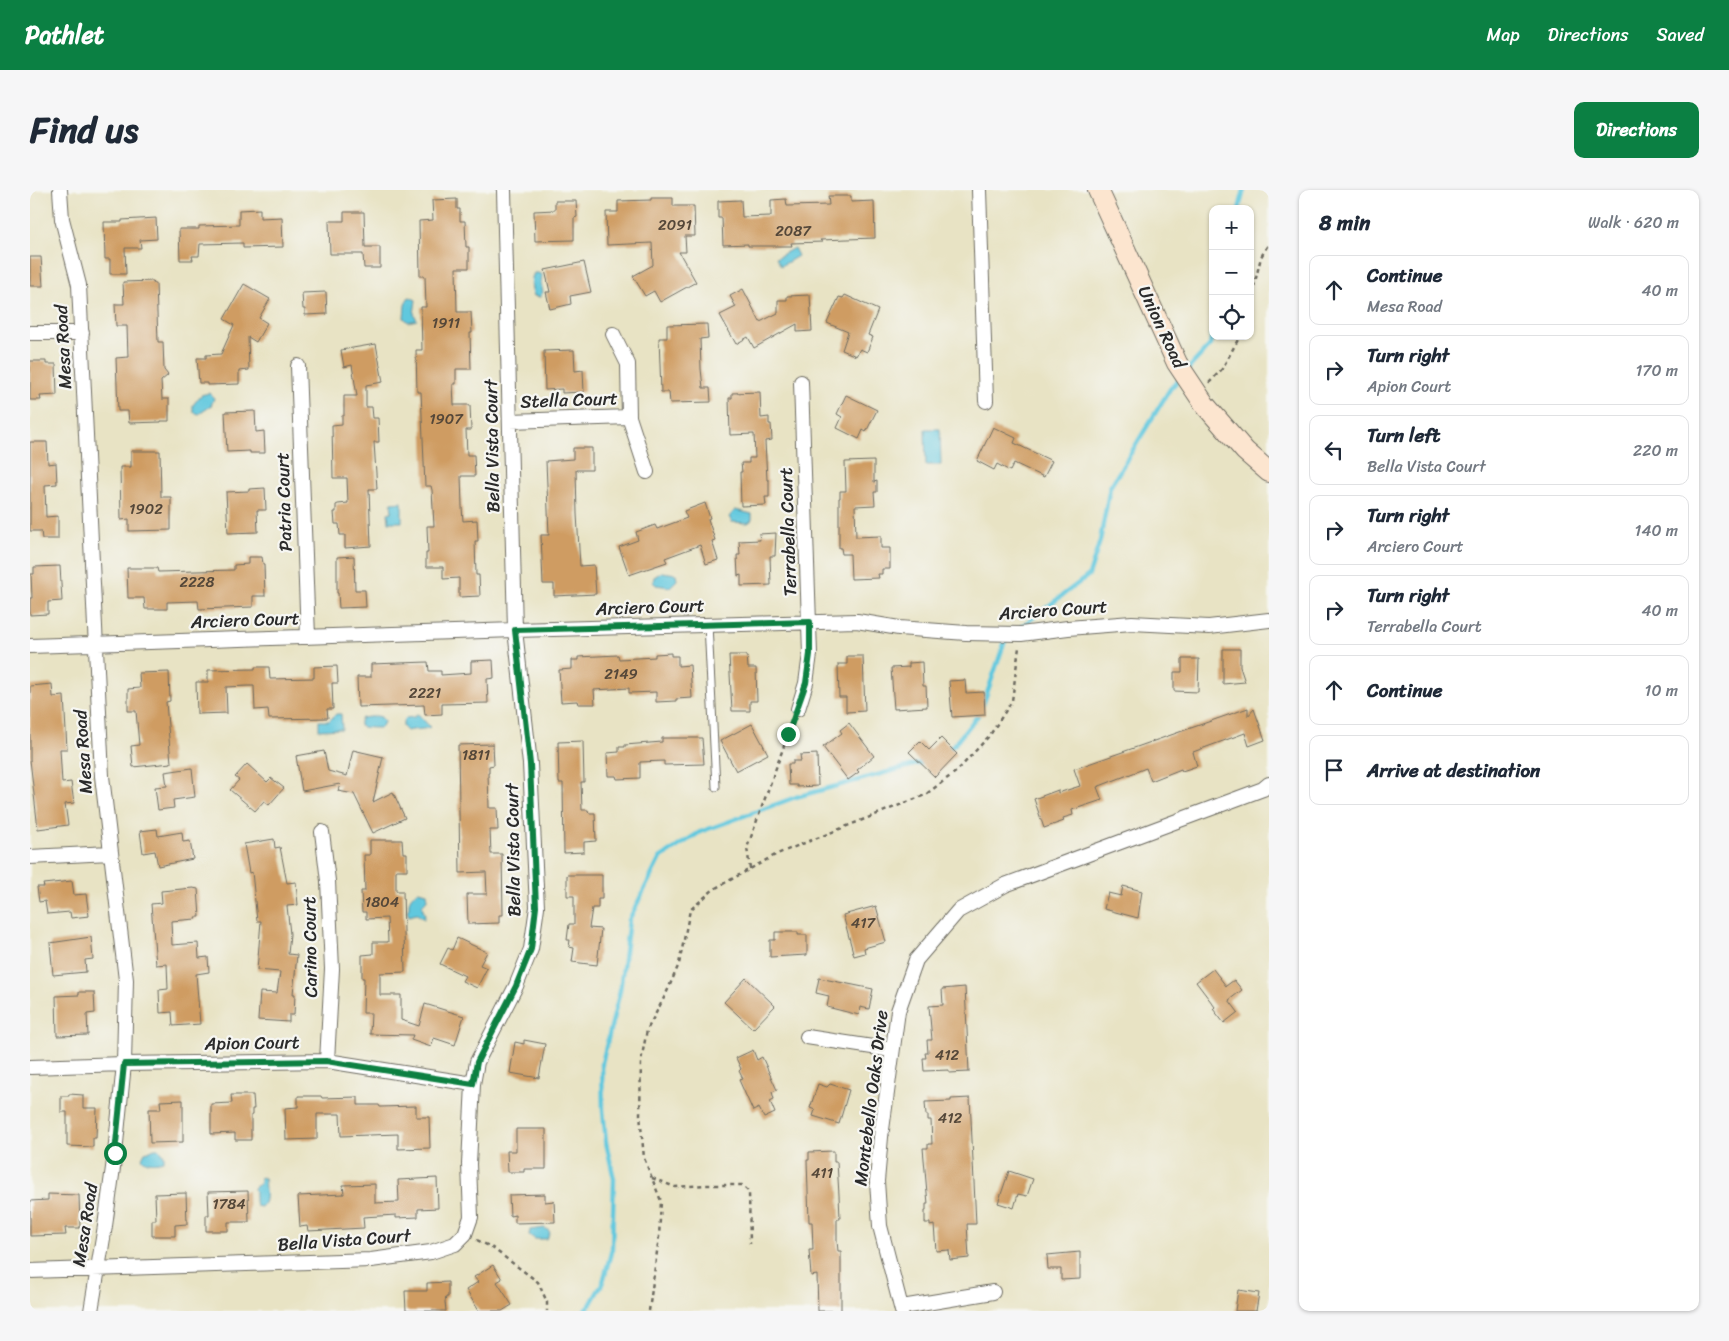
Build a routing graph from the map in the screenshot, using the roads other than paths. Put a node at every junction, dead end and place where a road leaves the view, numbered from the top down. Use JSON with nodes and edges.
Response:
{"nodes":[{"id":1,"x":60,"y":190,"type":"edge"},
{"id":2,"x":504,"y":190,"type":"edge"},
{"id":3,"x":979,"y":190,"type":"edge"},
{"id":4,"x":1098,"y":190,"type":"edge"},
{"id":5,"x":30,"y":333,"type":"edge"},
{"id":6,"x":82,"y":333,"type":"junction"},
{"id":7,"x":613,"y":334,"type":"dead end"},
{"id":8,"x":298,"y":366,"type":"dead end"},
{"id":9,"x":801,"y":382,"type":"dead end"},
{"id":10,"x":986,"y":401,"type":"dead end"},
{"id":11,"x":629,"y":417,"type":"junction"},
{"id":12,"x":510,"y":421,"type":"junction"},
{"id":13,"x":647,"y":472,"type":"dead end"},
{"id":14,"x":1269,"y":472,"type":"edge"},
{"id":15,"x":1269,"y":620,"type":"edge"},
{"id":16,"x":810,"y":622,"type":"junction"},
{"id":17,"x":708,"y":624,"type":"junction"},
{"id":18,"x":515,"y":630,"type":"junction"},
{"id":19,"x":308,"y":637,"type":"junction"},
{"id":20,"x":95,"y":643,"type":"junction"},
{"id":21,"x":30,"y":646,"type":"edge"},
{"id":22,"x":798,"y":709,"type":"road end"},
{"id":23,"x":1269,"y":784,"type":"edge"},
{"id":24,"x":716,"y":787,"type":"dead end"},
{"id":25,"x":322,"y":832,"type":"dead end"},
{"id":26,"x":110,"y":853,"type":"junction"},
{"id":27,"x":30,"y":856,"type":"edge"},
{"id":28,"x":807,"y":1037,"type":"dead end"},
{"id":29,"x":892,"y":1050,"type":"junction"},
{"id":30,"x":326,"y":1061,"type":"junction"},
{"id":31,"x":124,"y":1064,"type":"junction"},
{"id":32,"x":30,"y":1068,"type":"edge"},
{"id":33,"x":473,"y":1084,"type":"junction"},
{"id":34,"x":97,"y":1269,"type":"junction"},
{"id":35,"x":30,"y":1271,"type":"edge"},
{"id":36,"x":993,"y":1292,"type":"dead end"},
{"id":37,"x":902,"y":1309,"type":"edge"},
{"id":38,"x":91,"y":1311,"type":"edge"}],
"edges":[{"from":1,"to":6,"type":"street","name":"Mesa Road"},
{"from":2,"to":12,"type":"street","name":"Bella Vista Court"},
{"from":3,"to":10,"type":"street"},
{"from":4,"to":14,"type":"main road","name":"Union Road"},
{"from":5,"to":6,"type":"street"},
{"from":6,"to":20,"type":"street","name":"Mesa Road"},
{"from":7,"to":11,"type":"street","name":"Stella Court"},
{"from":8,"to":19,"type":"street","name":"Patria Court"},
{"from":9,"to":16,"type":"street","name":"Terrabella Court"},
{"from":11,"to":12,"type":"street","name":"Stella Court"},
{"from":11,"to":13,"type":"street","name":"Stella Court"},
{"from":12,"to":18,"type":"street","name":"Bella Vista Court"},
{"from":15,"to":16,"type":"street","name":"Arciero Court"},
{"from":16,"to":17,"type":"street","name":"Arciero Court"},
{"from":16,"to":22,"type":"street","name":"Terrabella Court"},
{"from":17,"to":18,"type":"street","name":"Arciero Court"},
{"from":17,"to":24,"type":"lane"},
{"from":18,"to":19,"type":"street","name":"Arciero Court"},
{"from":18,"to":33,"type":"street","name":"Bella Vista Court"},
{"from":19,"to":20,"type":"street","name":"Arciero Court"},
{"from":20,"to":21,"type":"street","name":"Arciero Court"},
{"from":20,"to":26,"type":"street","name":"Mesa Road"},
{"from":23,"to":29,"type":"street","name":"Montebello Oaks Drive"},
{"from":25,"to":30,"type":"street","name":"Carino Court"},
{"from":26,"to":27,"type":"street"},
{"from":26,"to":31,"type":"street","name":"Mesa Road"},
{"from":28,"to":29,"type":"street"},
{"from":29,"to":37,"type":"street","name":"Montebello Oaks Drive"},
{"from":30,"to":31,"type":"street","name":"Apion Court"},
{"from":30,"to":33,"type":"street","name":"Apion Court"},
{"from":31,"to":32,"type":"street","name":"Apion Court"},
{"from":31,"to":34,"type":"street","name":"Mesa Road"},
{"from":33,"to":34,"type":"street","name":"Bella Vista Court"},
{"from":34,"to":35,"type":"street","name":"Bella Vista Court"},
{"from":34,"to":38,"type":"street","name":"Mesa Road"},
{"from":36,"to":37,"type":"street"}]}
